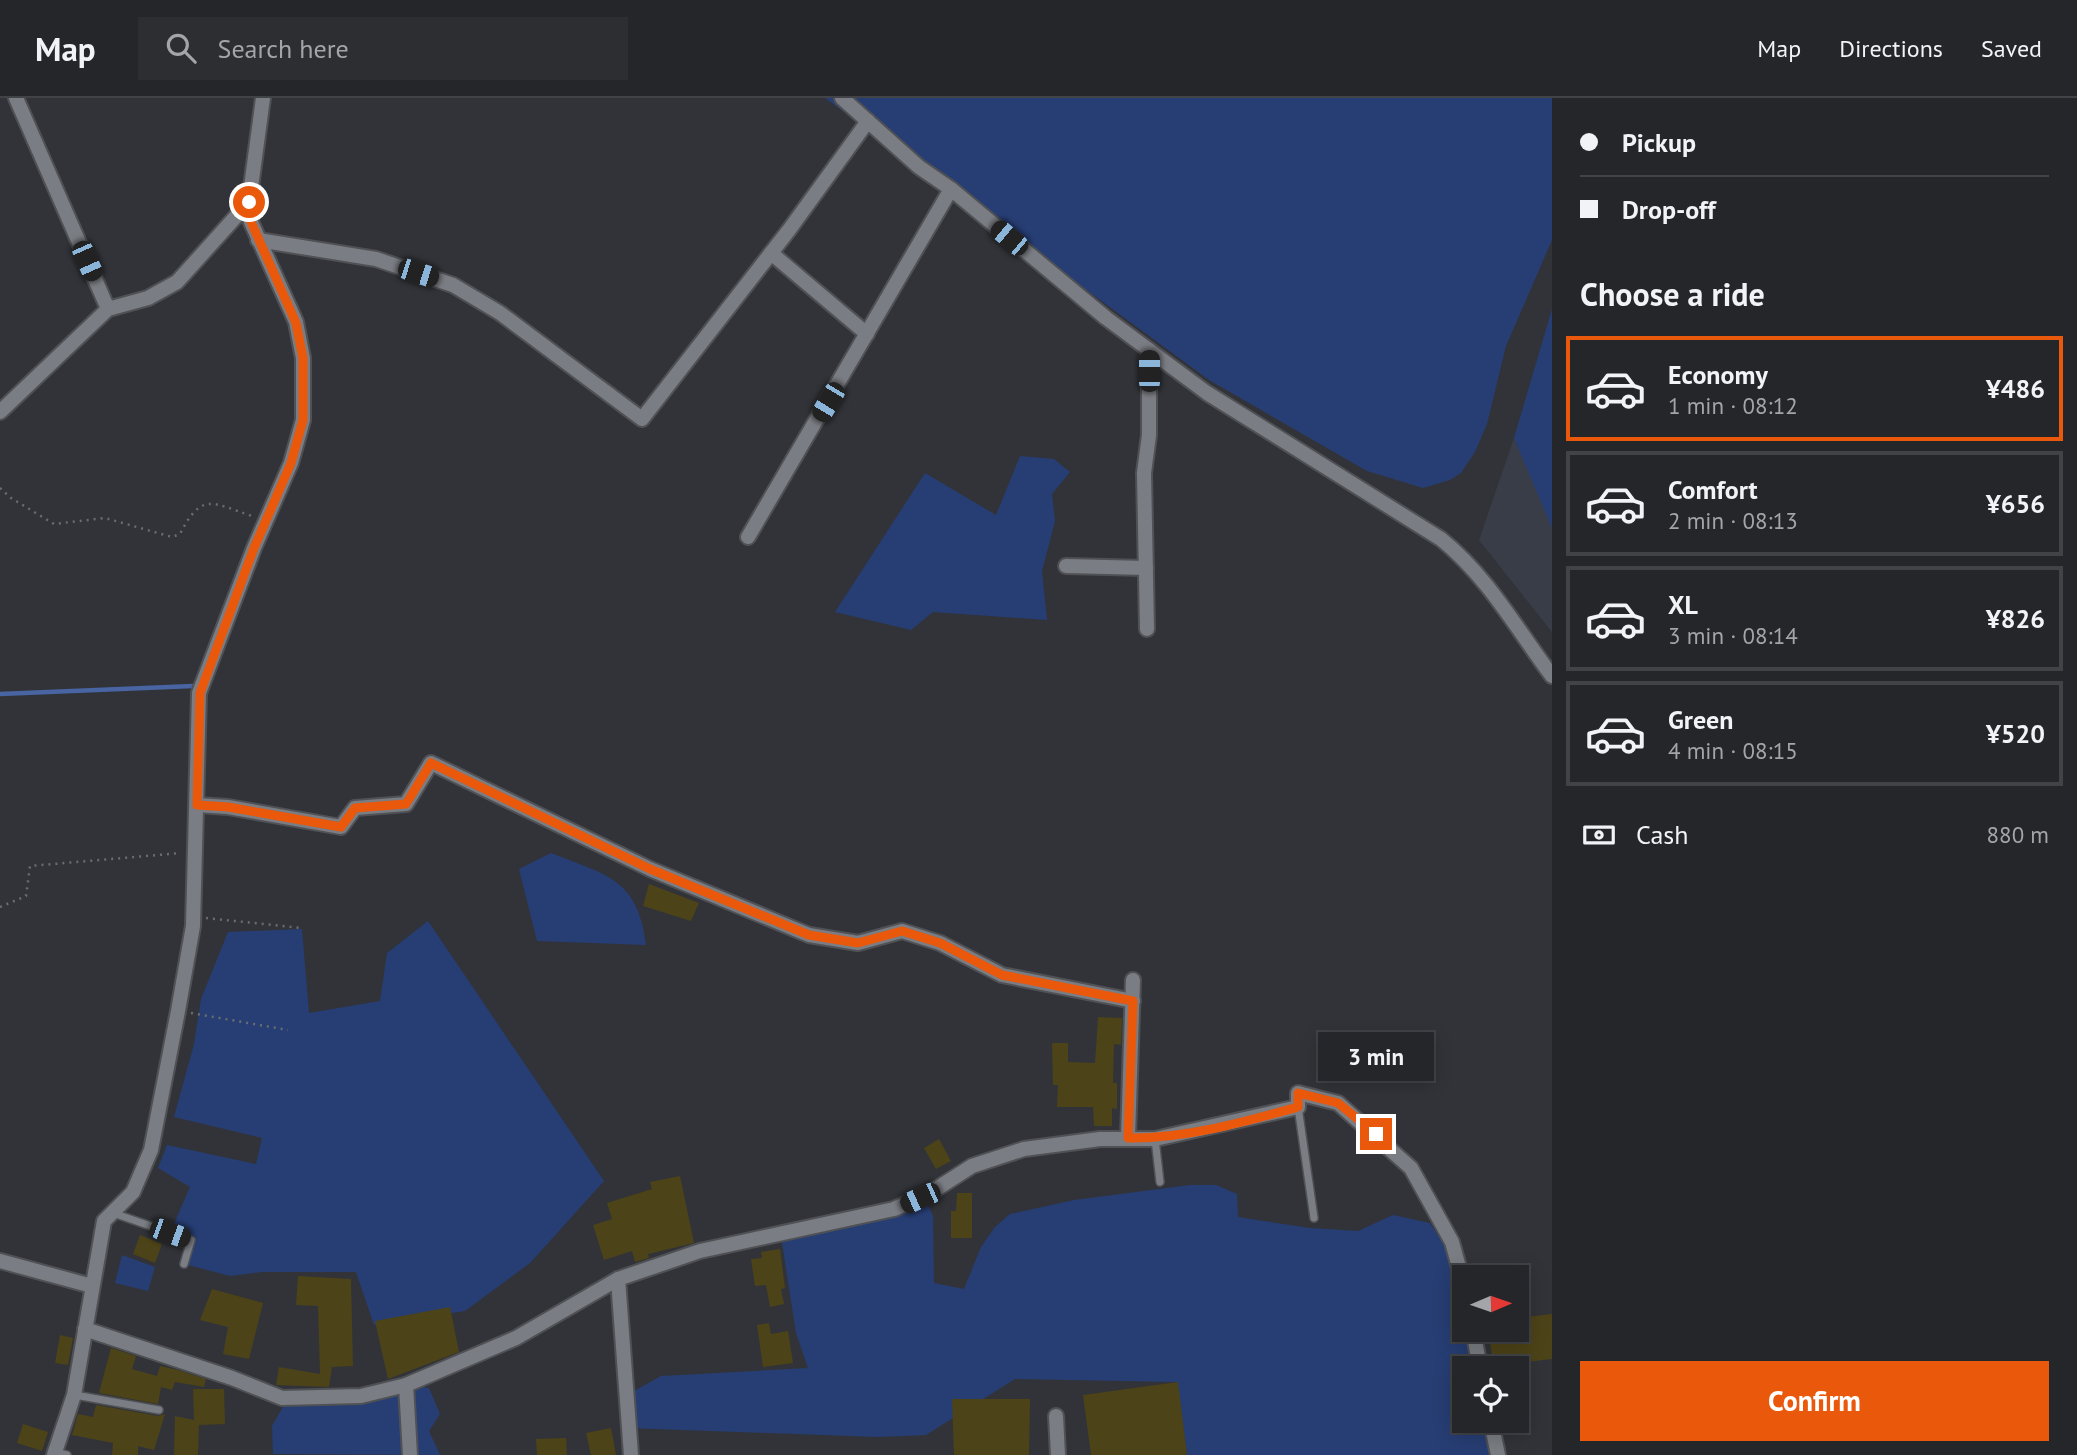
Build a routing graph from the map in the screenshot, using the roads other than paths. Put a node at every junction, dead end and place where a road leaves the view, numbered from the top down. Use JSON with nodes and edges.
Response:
{"nodes":[{"id":1,"x":16,"y":98,"type":"edge"},
{"id":2,"x":263,"y":98,"type":"edge"},
{"id":3,"x":849,"y":100,"type":"edge"},
{"id":4,"x":868,"y":121,"type":"junction"},
{"id":5,"x":951,"y":190,"type":"junction"},
{"id":6,"x":249,"y":202,"type":"junction"},
{"id":7,"x":258,"y":240,"type":"junction"},
{"id":8,"x":771,"y":253,"type":"junction"},
{"id":9,"x":108,"y":309,"type":"junction"},
{"id":10,"x":867,"y":334,"type":"junction"},
{"id":11,"x":1149,"y":350,"type":"junction"},
{"id":12,"x":0,"y":412,"type":"edge"},
{"id":13,"x":748,"y":537,"type":"dead end"},
{"id":14,"x":1066,"y":566,"type":"dead end"},
{"id":15,"x":1146,"y":568,"type":"junction"},
{"id":16,"x":1147,"y":629,"type":"dead end"},
{"id":17,"x":1552,"y":676,"type":"edge"},
{"id":18,"x":197,"y":805,"type":"junction"},
{"id":19,"x":1133,"y":980,"type":"dead end"},
{"id":20,"x":1133,"y":1001,"type":"junction"},
{"id":21,"x":1298,"y":1107,"type":"junction"},
{"id":22,"x":1128,"y":1138,"type":"junction"},
{"id":23,"x":1155,"y":1139,"type":"junction"},
{"id":24,"x":1160,"y":1182,"type":"dead end"},
{"id":25,"x":113,"y":1213,"type":"junction"},
{"id":26,"x":1314,"y":1218,"type":"dead end"},
{"id":27,"x":0,"y":1261,"type":"edge"},
{"id":28,"x":184,"y":1264,"type":"dead end"},
{"id":29,"x":1458,"y":1265,"type":"edge"},
{"id":30,"x":618,"y":1279,"type":"junction"},
{"id":31,"x":92,"y":1286,"type":"junction"},
{"id":32,"x":85,"y":1329,"type":"junction"},
{"id":33,"x":406,"y":1384,"type":"junction"},
{"id":34,"x":74,"y":1395,"type":"junction"},
{"id":35,"x":159,"y":1410,"type":"dead end"},
{"id":36,"x":1056,"y":1416,"type":"dead end"},
{"id":37,"x":1493,"y":1433,"type":"edge"},
{"id":38,"x":59,"y":1454,"type":"edge"},
{"id":39,"x":410,"y":1455,"type":"edge"},
{"id":40,"x":631,"y":1455,"type":"edge"},
{"id":41,"x":1058,"y":1455,"type":"edge"},
{"id":42,"x":1498,"y":1455,"type":"edge"}],
"edges":[{"from":1,"to":9,"type":"street"},
{"from":2,"to":6,"type":"street"},
{"from":3,"to":4,"type":"street"},
{"from":4,"to":5,"type":"street"},
{"from":4,"to":8,"type":"street"},
{"from":5,"to":10,"type":"street"},
{"from":5,"to":11,"type":"street"},
{"from":6,"to":7,"type":"street"},
{"from":6,"to":9,"type":"street"},
{"from":7,"to":8,"type":"street"},
{"from":7,"to":18,"type":"street"},
{"from":8,"to":10,"type":"street"},
{"from":9,"to":12,"type":"street"},
{"from":10,"to":13,"type":"street"},
{"from":11,"to":15,"type":"street"},
{"from":11,"to":17,"type":"street"},
{"from":14,"to":15,"type":"street"},
{"from":15,"to":16,"type":"street"},
{"from":18,"to":20,"type":"street"},
{"from":18,"to":25,"type":"street"},
{"from":19,"to":20,"type":"street"},
{"from":20,"to":22,"type":"street"},
{"from":21,"to":23,"type":"street"},
{"from":21,"to":26,"type":"lane"},
{"from":21,"to":29,"type":"street"},
{"from":22,"to":23,"type":"street"},
{"from":22,"to":30,"type":"street"},
{"from":23,"to":24,"type":"lane"},
{"from":25,"to":28,"type":"lane"},
{"from":25,"to":31,"type":"street"},
{"from":27,"to":31,"type":"street"},
{"from":30,"to":33,"type":"street"},
{"from":30,"to":40,"type":"street"},
{"from":31,"to":32,"type":"street"},
{"from":32,"to":33,"type":"street"},
{"from":32,"to":34,"type":"street"},
{"from":33,"to":39,"type":"street"},
{"from":34,"to":35,"type":"lane"},
{"from":34,"to":38,"type":"street"},
{"from":36,"to":41,"type":"street"},
{"from":37,"to":42,"type":"street"}]}
